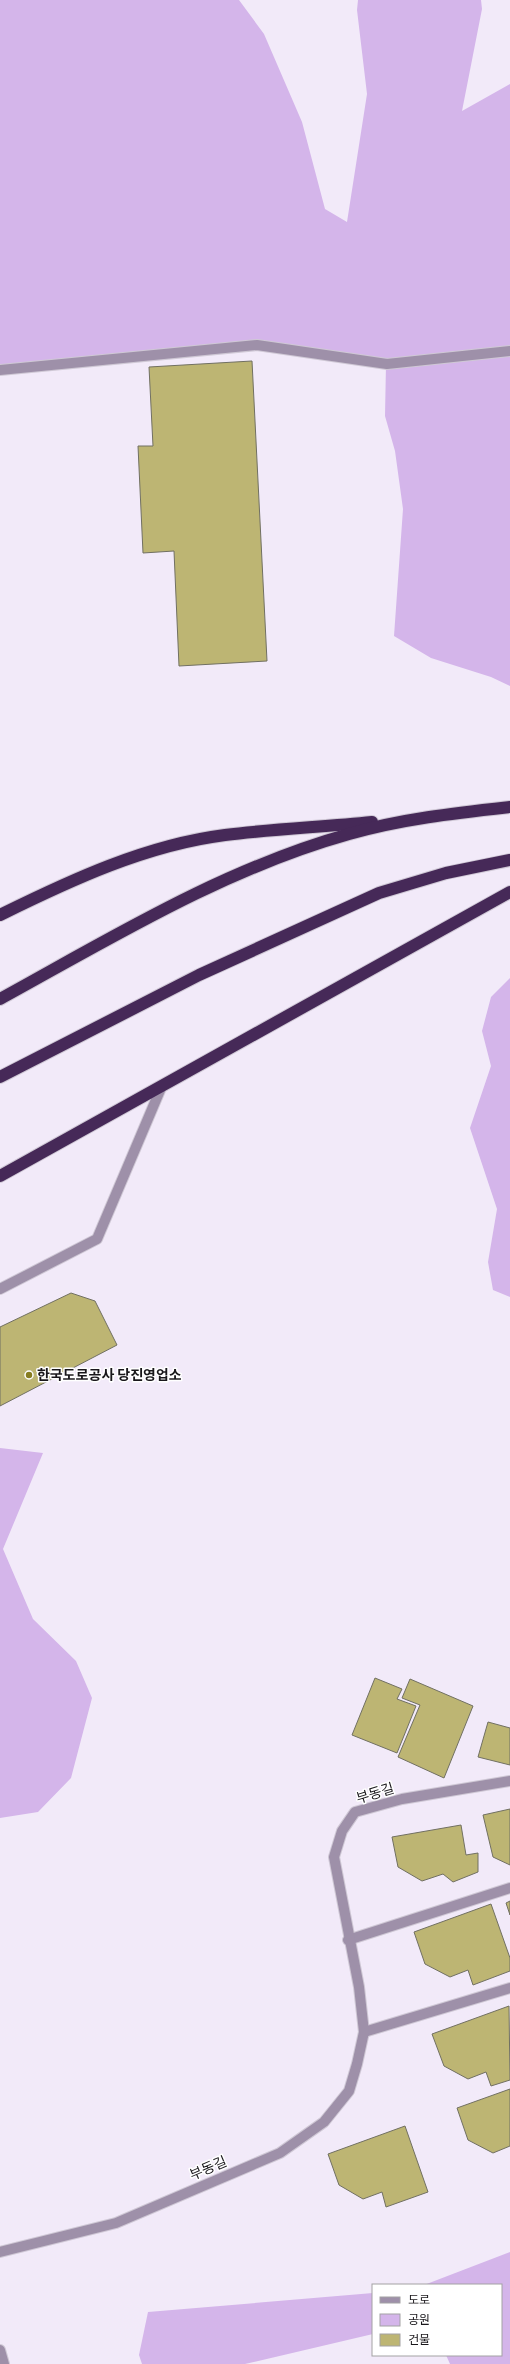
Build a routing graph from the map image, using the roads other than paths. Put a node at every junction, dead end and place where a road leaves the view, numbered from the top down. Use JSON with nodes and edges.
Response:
{"nodes":[{"id":1,"x":510,"y":351,"type":"edge"},
{"id":2,"x":0,"y":370,"type":"edge"},
{"id":3,"x":510,"y":807,"type":"edge"},
{"id":4,"x":433,"y":816,"type":"junction"},
{"id":5,"x":510,"y":860,"type":"edge"},
{"id":6,"x":510,"y":892,"type":"edge"},
{"id":7,"x":0,"y":915,"type":"edge"},
{"id":8,"x":0,"y":999,"type":"edge"},
{"id":9,"x":0,"y":1077,"type":"edge"},
{"id":10,"x":161,"y":1088,"type":"junction"},
{"id":11,"x":0,"y":1176,"type":"edge"},
{"id":12,"x":0,"y":1289,"type":"edge"},
{"id":13,"x":510,"y":1781,"type":"edge"},
{"id":14,"x":510,"y":1888,"type":"edge"},
{"id":15,"x":348,"y":1940,"type":"junction"},
{"id":16,"x":510,"y":1988,"type":"edge"},
{"id":17,"x":364,"y":2032,"type":"junction"},
{"id":18,"x":0,"y":2252,"type":"edge"},
{"id":19,"x":0,"y":2350,"type":"edge"},
{"id":20,"x":4,"y":2364,"type":"edge"}],
"edges":[{"from":1,"to":2,"type":"street"},
{"from":3,"to":4,"type":"highway"},
{"from":4,"to":7,"type":"highway"},
{"from":4,"to":8,"type":"highway"},
{"from":5,"to":9,"type":"highway"},
{"from":6,"to":10,"type":"highway"},
{"from":10,"to":11,"type":"highway"},
{"from":10,"to":12,"type":"street"},
{"from":13,"to":15,"type":"street","name":"부동길"},
{"from":14,"to":15,"type":"street"},
{"from":15,"to":17,"type":"street","name":"부동길"},
{"from":16,"to":17,"type":"street"},
{"from":17,"to":18,"type":"street","name":"부동길"},
{"from":19,"to":20,"type":"street"}]}
